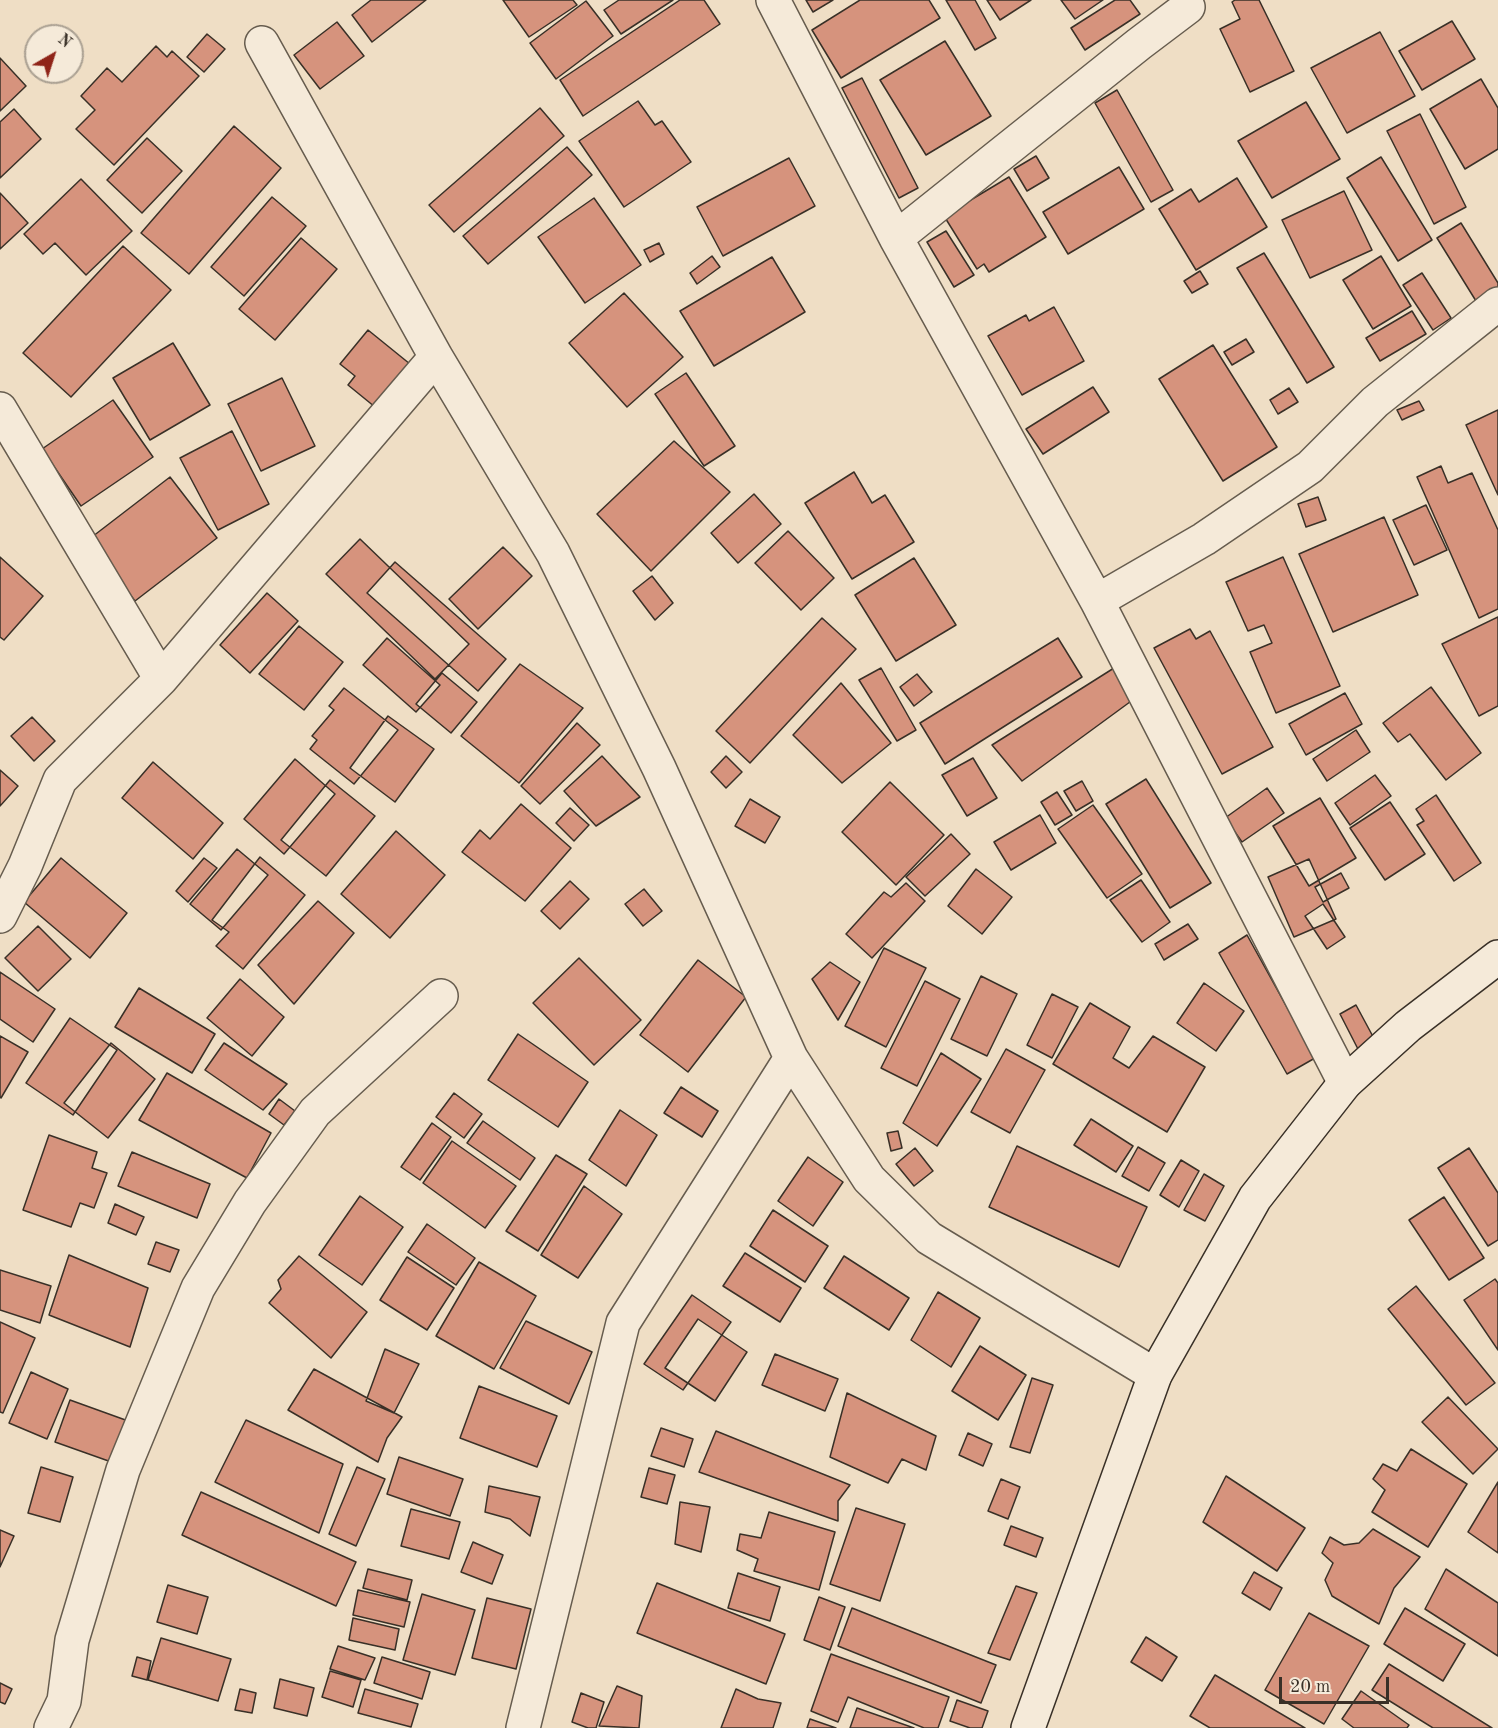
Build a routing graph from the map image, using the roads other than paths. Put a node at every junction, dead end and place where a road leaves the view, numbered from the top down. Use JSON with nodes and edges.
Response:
{"nodes":[{"id":1,"x":773,"y":0,"type":"edge"},
{"id":2,"x":1188,"y":7,"type":"dead end"},
{"id":3,"x":262,"y":43,"type":"dead end"},
{"id":4,"x":896,"y":238,"type":"junction"},
{"id":5,"x":1498,"y":304,"type":"edge"},
{"id":6,"x":436,"y":357,"type":"junction"},
{"id":7,"x":0,"y":409,"type":"edge"},
{"id":8,"x":1097,"y":601,"type":"junction"},
{"id":9,"x":161,"y":679,"type":"junction"},
{"id":10,"x":0,"y":916,"type":"edge"},
{"id":11,"x":1498,"y":957,"type":"edge"},
{"id":12,"x":441,"y":996,"type":"dead end"},
{"id":13,"x":791,"y":1058,"type":"junction"},
{"id":14,"x":1345,"y":1083,"type":"junction"},
{"id":15,"x":1155,"y":1375,"type":"junction"},
{"id":16,"x":51,"y":1728,"type":"edge"},
{"id":17,"x":523,"y":1728,"type":"edge"},
{"id":18,"x":1028,"y":1728,"type":"edge"}],
"edges":[{"from":1,"to":4,"type":"street"},
{"from":2,"to":4,"type":"street"},
{"from":3,"to":6,"type":"street"},
{"from":4,"to":8,"type":"street"},
{"from":5,"to":8,"type":"street"},
{"from":6,"to":9,"type":"street"},
{"from":6,"to":13,"type":"street"},
{"from":7,"to":9,"type":"street"},
{"from":8,"to":14,"type":"street"},
{"from":9,"to":10,"type":"street"},
{"from":11,"to":14,"type":"street"},
{"from":12,"to":16,"type":"street"},
{"from":13,"to":15,"type":"street"},
{"from":13,"to":17,"type":"street"},
{"from":14,"to":15,"type":"street"},
{"from":15,"to":18,"type":"street"}]}
